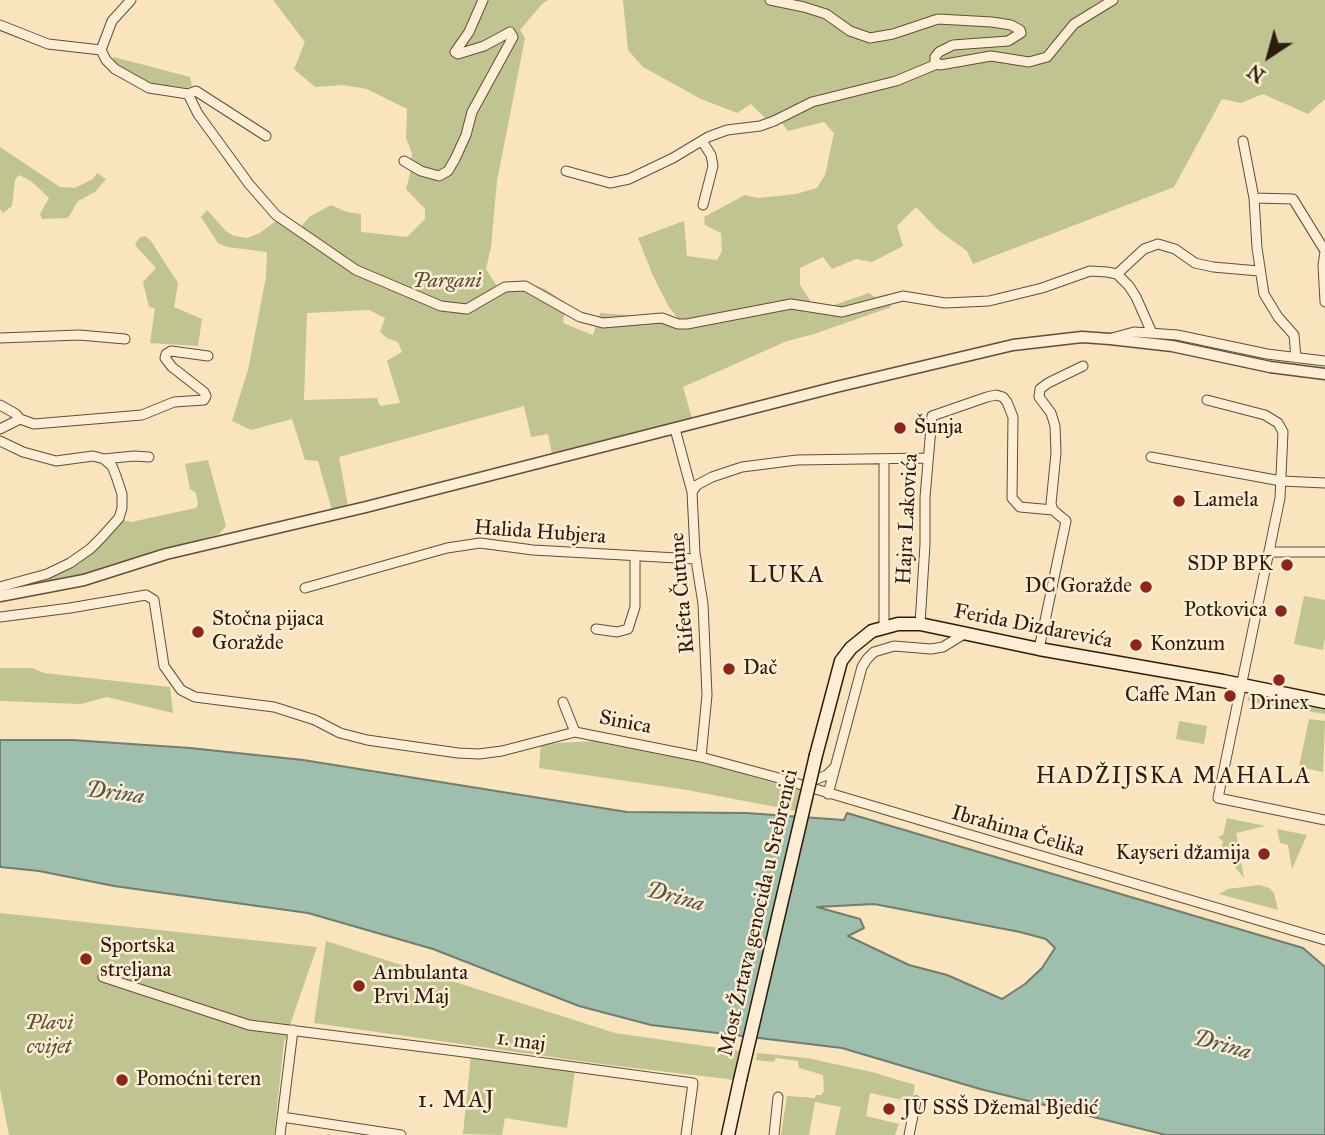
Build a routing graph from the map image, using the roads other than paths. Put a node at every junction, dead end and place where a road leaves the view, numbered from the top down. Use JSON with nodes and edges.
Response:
{"nodes":[{"id":1,"x":131,"y":0,"type":"edge"},
{"id":2,"x":483,"y":0,"type":"edge"},
{"id":3,"x":770,"y":0,"type":"edge"},
{"id":4,"x":1113,"y":0,"type":"edge"},
{"id":5,"x":0,"y":25,"type":"edge"},
{"id":6,"x":101,"y":50,"type":"junction"},
{"id":7,"x":937,"y":64,"type":"junction"},
{"id":8,"x":188,"y":94,"type":"junction"},
{"id":9,"x":266,"y":136,"type":"dead end"},
{"id":10,"x":702,"y":141,"type":"junction"},
{"id":11,"x":1243,"y":141,"type":"dead end"},
{"id":12,"x":404,"y":160,"type":"dead end"},
{"id":13,"x":566,"y":171,"type":"dead end"},
{"id":14,"x":1254,"y":198,"type":"junction"},
{"id":15,"x":703,"y":205,"type":"dead end"},
{"id":16,"x":1325,"y":252,"type":"edge"},
{"id":17,"x":1259,"y":271,"type":"junction"},
{"id":18,"x":1117,"y":274,"type":"junction"},
{"id":19,"x":1325,"y":302,"type":"edge"},
{"id":20,"x":1152,"y":333,"type":"junction"},
{"id":21,"x":0,"y":338,"type":"edge"},
{"id":22,"x":1111,"y":338,"type":"junction"},
{"id":23,"x":125,"y":339,"type":"dead end"},
{"id":24,"x":208,"y":356,"type":"dead end"},
{"id":25,"x":1296,"y":358,"type":"junction"},
{"id":26,"x":1325,"y":360,"type":"edge"},
{"id":27,"x":1083,"y":366,"type":"dead end"},
{"id":28,"x":1325,"y":374,"type":"edge"},
{"id":29,"x":1207,"y":400,"type":"dead end"},
{"id":30,"x":0,"y":405,"type":"edge"},
{"id":31,"x":20,"y":419,"type":"junction"},
{"id":32,"x":0,"y":429,"type":"edge"},
{"id":33,"x":675,"y":429,"type":"junction"},
{"id":34,"x":0,"y":440,"type":"edge"},
{"id":35,"x":149,"y":457,"type":"dead end"},
{"id":36,"x":1151,"y":457,"type":"dead end"},
{"id":37,"x":104,"y":458,"type":"junction"},
{"id":38,"x":928,"y":458,"type":"junction"},
{"id":39,"x":884,"y":460,"type":"junction"},
{"id":40,"x":1282,"y":481,"type":"junction"},
{"id":41,"x":1325,"y":483,"type":"edge"},
{"id":42,"x":692,"y":492,"type":"junction"},
{"id":43,"x":1053,"y":510,"type":"junction"},
{"id":44,"x":1269,"y":552,"type":"junction"},
{"id":45,"x":1325,"y":552,"type":"edge"},
{"id":46,"x":635,"y":557,"type":"junction"},
{"id":47,"x":695,"y":559,"type":"junction"},
{"id":48,"x":0,"y":587,"type":"edge"},
{"id":49,"x":305,"y":588,"type":"dead end"},
{"id":50,"x":0,"y":596,"type":"edge"},
{"id":51,"x":0,"y":617,"type":"edge"},
{"id":52,"x":920,"y":624,"type":"junction"},
{"id":53,"x":884,"y":626,"type":"junction"},
{"id":54,"x":596,"y":629,"type":"dead end"},
{"id":55,"x":964,"y":634,"type":"junction"},
{"id":56,"x":1039,"y":649,"type":"junction"},
{"id":57,"x":1242,"y":685,"type":"junction"},
{"id":58,"x":563,"y":702,"type":"dead end"},
{"id":59,"x":1325,"y":702,"type":"edge"},
{"id":60,"x":575,"y":732,"type":"junction"},
{"id":61,"x":701,"y":757,"type":"junction"},
{"id":62,"x":835,"y":766,"type":"junction"},
{"id":63,"x":802,"y":785,"type":"junction"},
{"id":64,"x":828,"y":794,"type":"junction"},
{"id":65,"x":1325,"y":820,"type":"edge"},
{"id":66,"x":1325,"y":940,"type":"edge"},
{"id":67,"x":103,"y":977,"type":"dead end"},
{"id":68,"x":293,"y":1030,"type":"junction"},
{"id":69,"x":778,"y":1097,"type":"dead end"},
{"id":70,"x":916,"y":1101,"type":"dead end"},
{"id":71,"x":282,"y":1117,"type":"junction"},
{"id":72,"x":280,"y":1135,"type":"edge"},
{"id":73,"x":401,"y":1135,"type":"edge"},
{"id":74,"x":686,"y":1135,"type":"edge"},
{"id":75,"x":727,"y":1135,"type":"edge"},
{"id":76,"x":774,"y":1135,"type":"edge"},
{"id":77,"x":909,"y":1135,"type":"edge"}],
"edges":[{"from":1,"to":6,"type":"street"},
{"from":2,"to":12,"type":"street"},
{"from":3,"to":7,"type":"street"},
{"from":4,"to":7,"type":"street"},
{"from":5,"to":6,"type":"street"},
{"from":6,"to":8,"type":"street"},
{"from":7,"to":10,"type":"street"},
{"from":8,"to":9,"type":"street"},
{"from":8,"to":18,"type":"street"},
{"from":10,"to":13,"type":"street"},
{"from":10,"to":15,"type":"street"},
{"from":11,"to":14,"type":"street"},
{"from":14,"to":16,"type":"street"},
{"from":14,"to":17,"type":"street"},
{"from":16,"to":19,"type":"street"},
{"from":17,"to":18,"type":"street"},
{"from":17,"to":25,"type":"street"},
{"from":18,"to":20,"type":"street"},
{"from":20,"to":22,"type":"street"},
{"from":20,"to":25,"type":"street"},
{"from":21,"to":23,"type":"street"},
{"from":22,"to":28,"type":"street"},
{"from":22,"to":33,"type":"street"},
{"from":24,"to":31,"type":"street"},
{"from":25,"to":26,"type":"street"},
{"from":27,"to":43,"type":"street"},
{"from":29,"to":40,"type":"street"},
{"from":30,"to":31,"type":"street"},
{"from":31,"to":32,"type":"street"},
{"from":33,"to":42,"type":"street","name":"Rifeta Čutune"},
{"from":33,"to":50,"type":"street"},
{"from":34,"to":37,"type":"street"},
{"from":35,"to":37,"type":"street"},
{"from":36,"to":40,"type":"street"},
{"from":37,"to":48,"type":"street"},
{"from":38,"to":39,"type":"street"},
{"from":38,"to":43,"type":"street","name":"Hajra Lakovića"},
{"from":38,"to":52,"type":"street","name":"Hajra Lakovića"},
{"from":39,"to":42,"type":"street"},
{"from":39,"to":53,"type":"street"},
{"from":40,"to":41,"type":"street"},
{"from":40,"to":44,"type":"street"},
{"from":42,"to":47,"type":"street","name":"Rifeta Čutune"},
{"from":43,"to":56,"type":"street"},
{"from":44,"to":45,"type":"street"},
{"from":44,"to":57,"type":"street"},
{"from":46,"to":47,"type":"street","name":"Halida Hubjera"},
{"from":46,"to":49,"type":"street","name":"Halida Hubjera"},
{"from":46,"to":54,"type":"street"},
{"from":47,"to":61,"type":"street","name":"Rifeta Čutune"},
{"from":51,"to":60,"type":"street"},
{"from":52,"to":53,"type":"main road","name":"Ferida Dizdarevića"},
{"from":52,"to":55,"type":"main road","name":"Ferida Dizdarevića"},
{"from":53,"to":75,"type":"main road","name":"Most Žrtava genocida u Srebrenici","bridge":true},
{"from":55,"to":56,"type":"main road","name":"Ferida Dizdarevića"},
{"from":55,"to":62,"type":"street"},
{"from":56,"to":57,"type":"main road","name":"Ferida Dizdarevića"},
{"from":57,"to":59,"type":"main road","name":"Ferida Dizdarevića"},
{"from":57,"to":65,"type":"street"},
{"from":58,"to":60,"type":"street","name":"Sinica"},
{"from":60,"to":61,"type":"street","name":"Sinica"},
{"from":61,"to":63,"type":"street","name":"Ibrahima Čelika"},
{"from":62,"to":63,"type":"street"},
{"from":62,"to":64,"type":"street"},
{"from":63,"to":64,"type":"street","name":"Ibrahima Čelika"},
{"from":64,"to":66,"type":"street","name":"Ibrahima Čelika"},
{"from":67,"to":68,"type":"street","name":"1. maj"},
{"from":68,"to":71,"type":"street"},
{"from":68,"to":74,"type":"street","name":"1. maj"},
{"from":69,"to":76,"type":"street"},
{"from":70,"to":77,"type":"street"},
{"from":71,"to":72,"type":"street"},
{"from":71,"to":73,"type":"street"}]}
